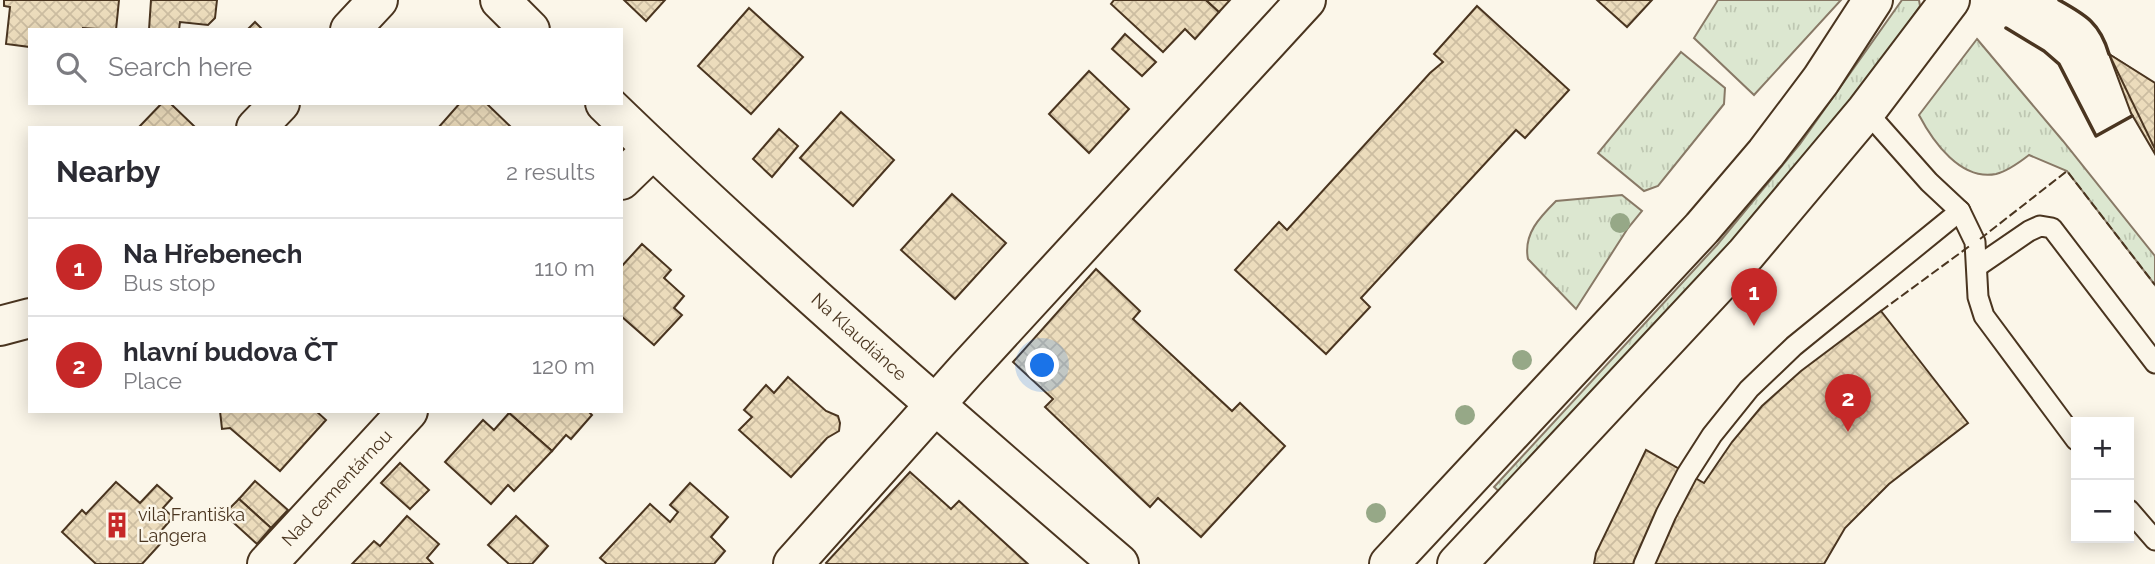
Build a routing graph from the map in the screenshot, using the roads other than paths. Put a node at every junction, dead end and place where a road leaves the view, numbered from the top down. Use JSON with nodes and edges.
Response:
{"nodes":[{"id":1,"x":378,"y":0,"type":"edge"},
{"id":2,"x":499,"y":0,"type":"edge"},
{"id":3,"x":1306,"y":0,"type":"edge"},
{"id":4,"x":1873,"y":0,"type":"edge"},
{"id":5,"x":1950,"y":0,"type":"edge"},
{"id":6,"x":352,"y":28,"type":"edge"},
{"id":7,"x":528,"y":28,"type":"edge"},
{"id":8,"x":278,"y":105,"type":"edge"},
{"id":9,"x":607,"y":105,"type":"edge"},
{"id":10,"x":1866,"y":111,"type":"junction"},
{"id":11,"x":258,"y":126,"type":"edge"},
{"id":12,"x":653,"y":149,"type":"junction"},
{"id":13,"x":623,"y":178,"type":"edge"},
{"id":14,"x":1960,"y":211,"type":"junction"},
{"id":15,"x":1978,"y":266,"type":"junction"},
{"id":16,"x":28,"y":319,"type":"edge"},
{"id":17,"x":0,"y":326,"type":"edge"},
{"id":18,"x":2155,"y":363,"type":"edge"},
{"id":19,"x":934,"y":405,"type":"junction"},
{"id":20,"x":406,"y":413,"type":"edge"},
{"id":21,"x":2071,"y":433,"type":"edge"},
{"id":22,"x":2134,"y":515,"type":"edge"},
{"id":23,"x":2152,"y":534,"type":"edge"},
{"id":24,"x":798,"y":562,"type":"edge"},
{"id":25,"x":267,"y":564,"type":"edge"},
{"id":26,"x":1119,"y":564,"type":"edge"},
{"id":27,"x":1389,"y":564,"type":"edge"},
{"id":28,"x":1457,"y":564,"type":"edge"},
{"id":29,"x":1644,"y":564,"type":"edge"}],
"edges":[{"from":1,"to":6,"type":"street"},
{"from":2,"to":7,"type":"street"},
{"from":3,"to":19,"type":"street"},
{"from":4,"to":27,"type":"street"},
{"from":5,"to":10,"type":"street"},
{"from":8,"to":11,"type":"street"},
{"from":9,"to":12,"type":"street","name":"Na Klaudiánce"},
{"from":10,"to":14,"type":"lane"},
{"from":10,"to":28,"type":"street"},
{"from":12,"to":13,"type":"street"},
{"from":12,"to":19,"type":"street","name":"Na Klaudiánce"},
{"from":14,"to":15,"type":"lane"},
{"from":14,"to":29,"type":"lane"},
{"from":15,"to":18,"type":"lane"},
{"from":15,"to":21,"type":"lane"},
{"from":16,"to":17,"type":"street"},
{"from":19,"to":24,"type":"street"},
{"from":19,"to":26,"type":"street","name":"Na Klaudiánce"},
{"from":20,"to":25,"type":"street","name":"Nad cementárnou"},
{"from":22,"to":23,"type":"lane"}]}
